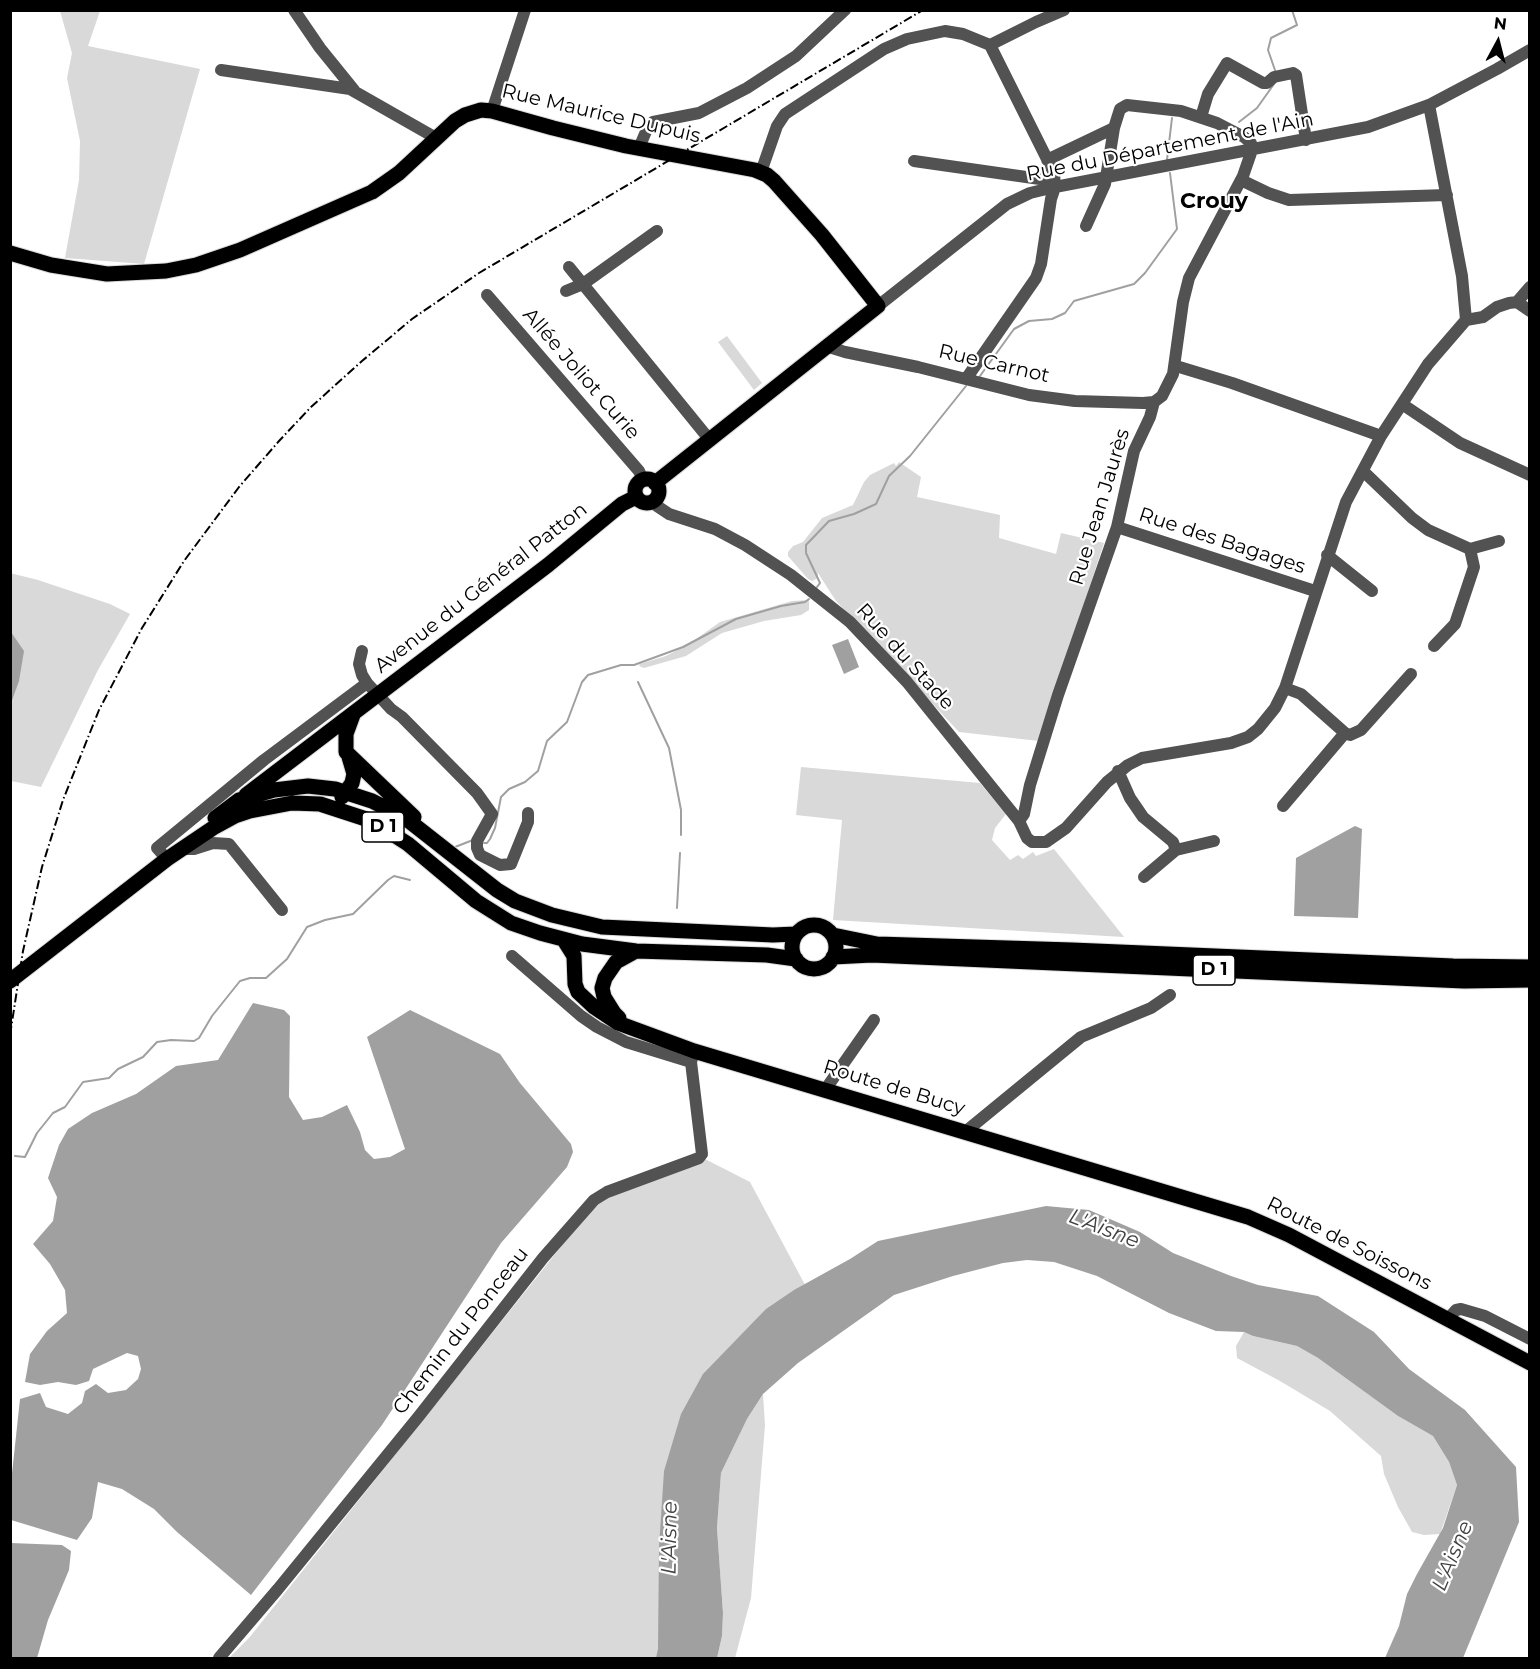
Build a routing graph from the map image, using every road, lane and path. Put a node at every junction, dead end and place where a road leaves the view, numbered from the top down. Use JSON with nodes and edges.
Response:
{"nodes":[{"id":1,"x":294,"y":10,"type":"edge"},
{"id":2,"x":525,"y":10,"type":"edge"},
{"id":3,"x":845,"y":10,"type":"edge"},
{"id":4,"x":1064,"y":10,"type":"edge"},
{"id":5,"x":990,"y":45,"type":"junction"},
{"id":6,"x":1530,"y":50,"type":"edge"},
{"id":7,"x":221,"y":70,"type":"dead end"},
{"id":8,"x":354,"y":91,"type":"junction"},
{"id":9,"x":1430,"y":105,"type":"junction"},
{"id":10,"x":492,"y":111,"type":"junction"},
{"id":11,"x":1201,"y":117,"type":"junction"},
{"id":12,"x":1114,"y":128,"type":"junction"},
{"id":13,"x":436,"y":138,"type":"junction"},
{"id":14,"x":1306,"y":140,"type":"junction"},
{"id":15,"x":639,"y":148,"type":"junction"},
{"id":16,"x":1252,"y":150,"type":"junction"},
{"id":17,"x":1047,"y":160,"type":"junction"},
{"id":18,"x":914,"y":161,"type":"dead end"},
{"id":19,"x":761,"y":172,"type":"junction"},
{"id":20,"x":1107,"y":177,"type":"junction"},
{"id":21,"x":1241,"y":180,"type":"junction"},
{"id":22,"x":1055,"y":184,"type":"junction"},
{"id":23,"x":1447,"y":195,"type":"junction"},
{"id":24,"x":1086,"y":226,"type":"dead end"},
{"id":25,"x":657,"y":231,"type":"dead end"},
{"id":26,"x":10,"y":253,"type":"edge"},
{"id":27,"x":569,"y":267,"type":"dead end"},
{"id":28,"x":583,"y":284,"type":"junction"},
{"id":29,"x":1530,"y":287,"type":"edge"},
{"id":30,"x":567,"y":291,"type":"dead end"},
{"id":31,"x":487,"y":295,"type":"dead end"},
{"id":32,"x":1517,"y":302,"type":"junction"},
{"id":33,"x":878,"y":306,"type":"junction"},
{"id":34,"x":1530,"y":311,"type":"edge"},
{"id":35,"x":1466,"y":320,"type":"junction"},
{"id":36,"x":828,"y":345,"type":"junction"},
{"id":37,"x":1176,"y":366,"type":"junction"},
{"id":38,"x":966,"y":379,"type":"junction"},
{"id":39,"x":1154,"y":402,"type":"junction"},
{"id":40,"x":1402,"y":405,"type":"junction"},
{"id":41,"x":1381,"y":436,"type":"junction"},
{"id":42,"x":709,"y":439,"type":"junction"},
{"id":43,"x":1363,"y":471,"type":"junction"},
{"id":44,"x":1530,"y":475,"type":"edge"},
{"id":45,"x":649,"y":482,"type":"junction"},
{"id":46,"x":636,"y":497,"type":"junction"},
{"id":47,"x":654,"y":501,"type":"junction"},
{"id":48,"x":1117,"y":527,"type":"junction"},
{"id":49,"x":1499,"y":541,"type":"dead end"},
{"id":50,"x":1470,"y":549,"type":"junction"},
{"id":51,"x":1327,"y":555,"type":"junction"},
{"id":52,"x":1315,"y":591,"type":"junction"},
{"id":53,"x":1372,"y":591,"type":"dead end"},
{"id":54,"x":1434,"y":646,"type":"dead end"},
{"id":55,"x":362,"y":651,"type":"dead end"},
{"id":56,"x":1411,"y":674,"type":"dead end"},
{"id":57,"x":367,"y":683,"type":"junction"},
{"id":58,"x":1285,"y":688,"type":"junction"},
{"id":59,"x":378,"y":695,"type":"junction"},
{"id":60,"x":353,"y":715,"type":"junction"},
{"id":61,"x":1345,"y":734,"type":"junction"},
{"id":62,"x":310,"y":744,"type":"junction"},
{"id":63,"x":347,"y":754,"type":"junction"},
{"id":64,"x":296,"y":756,"type":"junction"},
{"id":65,"x":1118,"y":771,"type":"junction"},
{"id":66,"x":294,"y":787,"type":"junction"},
{"id":67,"x":348,"y":792,"type":"junction"},
{"id":68,"x":239,"y":800,"type":"junction"},
{"id":69,"x":316,"y":803,"type":"junction"},
{"id":70,"x":1283,"y":806,"type":"dead end"},
{"id":71,"x":528,"y":813,"type":"dead end"},
{"id":72,"x":1019,"y":821,"type":"junction"},
{"id":73,"x":434,"y":839,"type":"junction"},
{"id":74,"x":1214,"y":841,"type":"dead end"},
{"id":75,"x":182,"y":849,"type":"junction"},
{"id":76,"x":1176,"y":850,"type":"junction"},
{"id":77,"x":167,"y":859,"type":"junction"},
{"id":78,"x":1144,"y":878,"type":"dead end"},
{"id":79,"x":282,"y":910,"type":"dead end"},
{"id":80,"x":796,"y":934,"type":"junction"},
{"id":81,"x":832,"y":935,"type":"junction"},
{"id":82,"x":564,"y":940,"type":"junction"},
{"id":83,"x":636,"y":951,"type":"junction"},
{"id":84,"x":512,"y":956,"type":"dead end"},
{"id":85,"x":833,"y":957,"type":"junction"},
{"id":86,"x":796,"y":959,"type":"junction"},
{"id":87,"x":1530,"y":967,"type":"edge"},
{"id":88,"x":1530,"y":980,"type":"edge"},
{"id":89,"x":10,"y":981,"type":"edge"},
{"id":90,"x":1170,"y":995,"type":"dead end"},
{"id":91,"x":874,"y":1020,"type":"dead end"},
{"id":92,"x":636,"y":1030,"type":"junction"},
{"id":93,"x":693,"y":1056,"type":"junction"},
{"id":94,"x":825,"y":1090,"type":"junction"},
{"id":95,"x":968,"y":1132,"type":"junction"},
{"id":96,"x":1140,"y":1184,"type":"joint"},
{"id":97,"x":1448,"y":1319,"type":"junction"},
{"id":98,"x":1530,"y":1339,"type":"edge"},
{"id":99,"x":1530,"y":1363,"type":"edge"},
{"id":100,"x":219,"y":1659,"type":"edge"}],
"edges":[{"from":1,"to":8,"type":"street"},
{"from":2,"to":10,"type":"street"},
{"from":3,"to":15,"type":"street"},
{"from":4,"to":5,"type":"street"},
{"from":5,"to":17,"type":"street"},
{"from":5,"to":19,"type":"street"},
{"from":6,"to":9,"type":"street","name":"Rue du Département de l'Ain"},
{"from":7,"to":8,"type":"street"},
{"from":8,"to":13,"type":"street"},
{"from":9,"to":14,"type":"street","name":"Rue du Département de l'Ain"},
{"from":9,"to":23,"type":"street"},
{"from":10,"to":13,"type":"main road","name":"Rue Maurice Dupuis"},
{"from":10,"to":15,"type":"main road","name":"Rue Maurice Dupuis"},
{"from":11,"to":12,"type":"street"},
{"from":11,"to":14,"type":"street"},
{"from":11,"to":16,"type":"street"},
{"from":12,"to":17,"type":"street"},
{"from":12,"to":20,"type":"street"},
{"from":13,"to":26,"type":"main road","name":"Rue Maurice Dupuis"},
{"from":14,"to":16,"type":"street","name":"Rue du Département de l'Ain"},
{"from":15,"to":19,"type":"main road","name":"Rue Maurice Dupuis"},
{"from":16,"to":20,"type":"street","name":"Rue du Département de l'Ain"},
{"from":16,"to":21,"type":"street","name":"Rue Jean Jaurès"},
{"from":17,"to":22,"type":"street"},
{"from":18,"to":22,"type":"street"},
{"from":19,"to":33,"type":"main road"},
{"from":20,"to":22,"type":"street","name":"Rue du Département de l'Ain"},
{"from":20,"to":24,"type":"street"},
{"from":21,"to":23,"type":"street"},
{"from":21,"to":37,"type":"street","name":"Rue Jean Jaurès"},
{"from":22,"to":33,"type":"street","name":"Rue du Département de l'Ain"},
{"from":22,"to":38,"type":"street"},
{"from":23,"to":35,"type":"street"},
{"from":25,"to":28,"type":"street"},
{"from":27,"to":28,"type":"street"},
{"from":28,"to":30,"type":"street"},
{"from":28,"to":42,"type":"street"},
{"from":29,"to":32,"type":"street"},
{"from":31,"to":45,"type":"street","name":"Allée Joliot Curie"},
{"from":32,"to":34,"type":"street"},
{"from":32,"to":35,"type":"street"},
{"from":33,"to":36,"type":"main road"},
{"from":35,"to":40,"type":"street"},
{"from":36,"to":38,"type":"street","name":"Rue Carnot"},
{"from":36,"to":42,"type":"main road"},
{"from":37,"to":39,"type":"street","name":"Rue Jean Jaurès"},
{"from":37,"to":41,"type":"street"},
{"from":38,"to":39,"type":"street","name":"Rue Carnot"},
{"from":39,"to":48,"type":"street","name":"Rue Jean Jaurès"},
{"from":40,"to":41,"type":"street"},
{"from":40,"to":44,"type":"street"},
{"from":41,"to":43,"type":"street"},
{"from":42,"to":45,"type":"main road"},
{"from":43,"to":50,"type":"street"},
{"from":43,"to":51,"type":"street"},
{"from":45,"to":46,"type":"main road"},
{"from":45,"to":47,"type":"main road"},
{"from":46,"to":47,"type":"main road"},
{"from":46,"to":59,"type":"main road","name":"Avenue du Général Patton"},
{"from":47,"to":72,"type":"street","name":"Rue du Stade"},
{"from":48,"to":52,"type":"street","name":"Rue des Bagages"},
{"from":48,"to":72,"type":"street","name":"Rue Jean Jaurès"},
{"from":49,"to":50,"type":"street"},
{"from":50,"to":54,"type":"street"},
{"from":51,"to":52,"type":"street"},
{"from":51,"to":53,"type":"street"},
{"from":52,"to":58,"type":"street"},
{"from":55,"to":57,"type":"street"},
{"from":56,"to":61,"type":"street"},
{"from":57,"to":59,"type":"street"},
{"from":57,"to":77,"type":"street"},
{"from":58,"to":61,"type":"street"},
{"from":58,"to":65,"type":"street"},
{"from":59,"to":60,"type":"main road","name":"Avenue du Général Patton"},
{"from":59,"to":71,"type":"street"},
{"from":60,"to":62,"type":"main road","name":"Avenue du Général Patton"},
{"from":60,"to":63,"type":"main road"},
{"from":61,"to":70,"type":"street"},
{"from":62,"to":63,"type":"main road"},
{"from":62,"to":64,"type":"main road"},
{"from":63,"to":67,"type":"main road"},
{"from":63,"to":73,"type":"main road"},
{"from":64,"to":66,"type":"main road"},
{"from":64,"to":68,"type":"main road"},
{"from":65,"to":72,"type":"street","name":"Rue du Stade"},
{"from":65,"to":76,"type":"street"},
{"from":66,"to":67,"type":"main road","number":"D 1"},
{"from":66,"to":68,"type":"main road","number":"D 1"},
{"from":66,"to":69,"type":"main road"},
{"from":67,"to":69,"type":"main road"},
{"from":67,"to":73,"type":"main road","number":"D 1"},
{"from":68,"to":75,"type":"main road","number":"D 1"},
{"from":69,"to":75,"type":"main road","number":"D 1"},
{"from":69,"to":82,"type":"main road","number":"D 1"},
{"from":73,"to":80,"type":"main road","number":"D 1"},
{"from":74,"to":76,"type":"street"},
{"from":75,"to":77,"type":"main road","number":"D 1"},
{"from":75,"to":79,"type":"street"},
{"from":76,"to":78,"type":"street"},
{"from":77,"to":89,"type":"main road","number":"D 1"},
{"from":80,"to":81,"type":"main road"},
{"from":80,"to":86,"type":"main road"},
{"from":81,"to":85,"type":"main road"},
{"from":81,"to":87,"type":"main road","number":"D 1"},
{"from":82,"to":83,"type":"main road","number":"D 1"},
{"from":82,"to":92,"type":"main road","name":"Route de Bucy"},
{"from":83,"to":86,"type":"main road","number":"D 1"},
{"from":83,"to":92,"type":"main road","name":"Route de Bucy"},
{"from":84,"to":93,"type":"street","name":"Route de Bucy"},
{"from":85,"to":86,"type":"main road"},
{"from":85,"to":88,"type":"main road","number":"D 1"},
{"from":90,"to":95,"type":"street"},
{"from":91,"to":94,"type":"street"},
{"from":92,"to":93,"type":"main road","name":"Route de Bucy"},
{"from":93,"to":94,"type":"main road","name":"Route de Bucy"},
{"from":93,"to":100,"type":"street","name":"Chemin du Ponceau"},
{"from":94,"to":95,"type":"main road","name":"Route de Bucy"},
{"from":95,"to":96,"type":"main road","name":"Route de Bucy"},
{"from":96,"to":97,"type":"main road","name":"Route de Soissons"},
{"from":97,"to":98,"type":"street"},
{"from":97,"to":99,"type":"main road","name":"Route de Soissons"}]}
